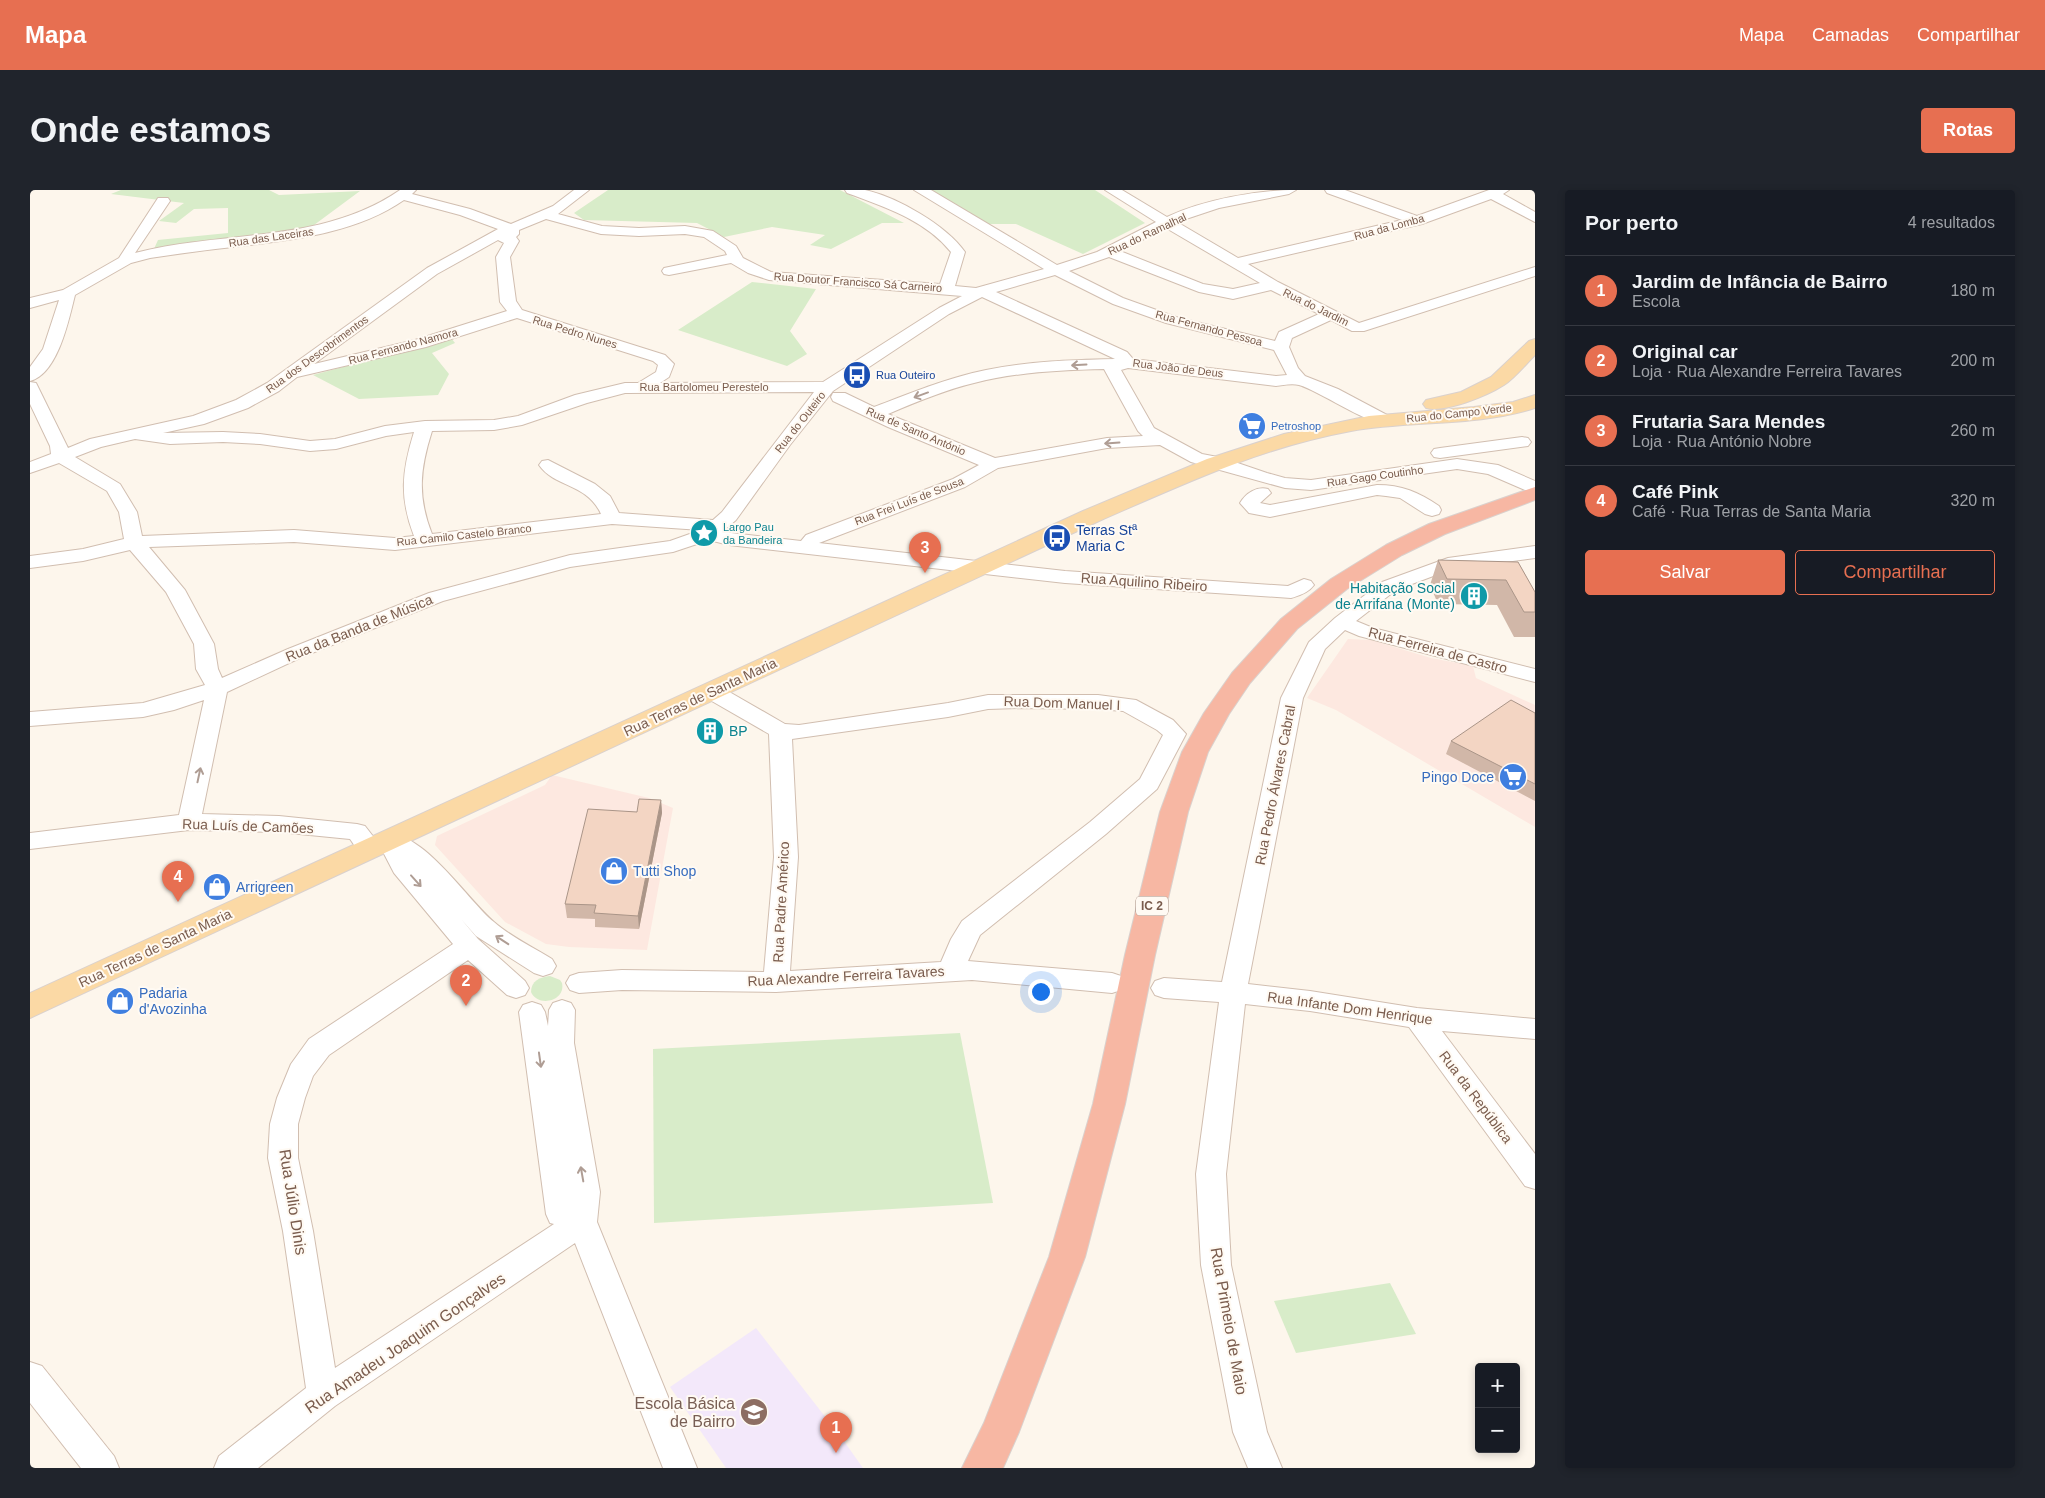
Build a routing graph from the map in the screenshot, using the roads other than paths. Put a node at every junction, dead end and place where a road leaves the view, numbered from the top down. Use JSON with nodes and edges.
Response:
{"nodes":[{"id":1,"x":582,"y":190,"type":"edge"},
{"id":2,"x":852,"y":190,"type":"edge"},
{"id":3,"x":920,"y":190,"type":"edge"},
{"id":4,"x":1112,"y":190,"type":"edge"},
{"id":5,"x":1289,"y":190,"type":"edge"},
{"id":6,"x":1332,"y":190,"type":"edge"},
{"id":7,"x":1497,"y":192,"type":"edge"},
{"id":8,"x":406,"y":193,"type":"edge"},
{"id":9,"x":163,"y":201,"type":"dead end"},
{"id":10,"x":945,"y":205,"type":"junction"},
{"id":11,"x":907,"y":211,"type":"junction"},
{"id":12,"x":546,"y":215,"type":"junction"},
{"id":13,"x":1535,"y":218,"type":"edge"},
{"id":14,"x":1417,"y":221,"type":"junction"},
{"id":15,"x":1166,"y":222,"type":"junction"},
{"id":16,"x":507,"y":238,"type":"junction"},
{"id":17,"x":1109,"y":252,"type":"junction"},
{"id":18,"x":735,"y":258,"type":"junction"},
{"id":19,"x":126,"y":260,"type":"junction"},
{"id":20,"x":1235,"y":263,"type":"junction"},
{"id":21,"x":1056,"y":270,"type":"junction"},
{"id":22,"x":669,"y":271,"type":"dead end"},
{"id":23,"x":1535,"y":271,"type":"edge"},
{"id":24,"x":1006,"y":283,"type":"joint"},
{"id":25,"x":1274,"y":285,"type":"junction"},
{"id":26,"x":946,"y":289,"type":"junction"},
{"id":27,"x":979,"y":292,"type":"junction"},
{"id":28,"x":68,"y":293,"type":"junction"},
{"id":29,"x":30,"y":304,"type":"edge"},
{"id":30,"x":517,"y":313,"type":"junction"},
{"id":31,"x":1330,"y":315,"type":"junction"},
{"id":32,"x":1535,"y":345,"type":"edge"},
{"id":33,"x":1281,"y":347,"type":"junction"},
{"id":34,"x":1128,"y":363,"type":"junction"},
{"id":35,"x":1508,"y":372,"type":"junction"},
{"id":36,"x":1535,"y":372,"type":"edge"},
{"id":37,"x":289,"y":375,"type":"junction"},
{"id":38,"x":30,"y":376,"type":"edge"},
{"id":39,"x":1299,"y":380,"type":"junction"},
{"id":40,"x":644,"y":386,"type":"junction"},
{"id":41,"x":30,"y":387,"type":"edge"},
{"id":42,"x":1483,"y":389,"type":"junction"},
{"id":43,"x":833,"y":392,"type":"junction"},
{"id":44,"x":1529,"y":403,"type":"edge"},
{"id":45,"x":874,"y":413,"type":"junction"},
{"id":46,"x":1381,"y":420,"type":"junction"},
{"id":47,"x":425,"y":426,"type":"junction"},
{"id":48,"x":139,"y":435,"type":"junction"},
{"id":49,"x":1161,"y":440,"type":"junction"},
{"id":50,"x":1522,"y":442,"type":"dead end"},
{"id":51,"x":60,"y":456,"type":"junction"},
{"id":52,"x":1217,"y":462,"type":"junction"},
{"id":53,"x":993,"y":464,"type":"junction"},
{"id":54,"x":548,"y":465,"type":"dead end"},
{"id":55,"x":30,"y":468,"type":"edge"},
{"id":56,"x":1365,"y":470,"type":"junction"},
{"id":57,"x":1322,"y":471,"type":"dead end"},
{"id":58,"x":1404,"y":472,"type":"junction"},
{"id":59,"x":1395,"y":490,"type":"junction"},
{"id":60,"x":1262,"y":493,"type":"dead end"},
{"id":61,"x":1532,"y":495,"type":"edge"},
{"id":62,"x":1432,"y":510,"type":"dead end"},
{"id":63,"x":612,"y":518,"type":"junction"},
{"id":64,"x":673,"y":523,"type":"junction"},
{"id":65,"x":706,"y":533,"type":"junction"},
{"id":66,"x":426,"y":540,"type":"junction"},
{"id":67,"x":134,"y":542,"type":"junction"},
{"id":68,"x":806,"y":547,"type":"junction"},
{"id":69,"x":1535,"y":552,"type":"edge"},
{"id":70,"x":1499,"y":558,"type":"junction"},
{"id":71,"x":30,"y":562,"type":"edge"},
{"id":72,"x":961,"y":569,"type":"junction"},
{"id":73,"x":1517,"y":575,"type":"edge"},
{"id":74,"x":1304,"y":585,"type":"dead end"},
{"id":75,"x":1342,"y":622,"type":"junction"},
{"id":76,"x":1535,"y":676,"type":"edge"},
{"id":77,"x":217,"y":688,"type":"junction"},
{"id":78,"x":712,"y":691,"type":"junction"},
{"id":79,"x":30,"y":719,"type":"edge"},
{"id":80,"x":780,"y":731,"type":"junction"},
{"id":81,"x":189,"y":822,"type":"junction"},
{"id":82,"x":30,"y":841,"type":"edge"},
{"id":83,"x":379,"y":845,"type":"junction"},
{"id":84,"x":469,"y":946,"type":"junction"},
{"id":85,"x":543,"y":966,"type":"junction"},
{"id":86,"x":950,"y":971,"type":"junction"},
{"id":87,"x":776,"y":982,"type":"junction"},
{"id":88,"x":1112,"y":983,"type":"dead end"},
{"id":89,"x":579,"y":984,"type":"junction"},
{"id":90,"x":516,"y":988,"type":"junction"},
{"id":91,"x":1164,"y":988,"type":"dead end"},
{"id":92,"x":1233,"y":993,"type":"junction"},
{"id":93,"x":30,"y":1006,"type":"edge"},
{"id":94,"x":562,"y":1010,"type":"junction"},
{"id":95,"x":532,"y":1012,"type":"junction"},
{"id":96,"x":1417,"y":1018,"type":"junction"},
{"id":97,"x":1535,"y":1028,"type":"edge"},
{"id":98,"x":1535,"y":1177,"type":"edge"},
{"id":99,"x":582,"y":1222,"type":"junction"},
{"id":100,"x":30,"y":1377,"type":"edge"},
{"id":101,"x":323,"y":1396,"type":"junction"},
{"id":102,"x":102,"y":1468,"type":"edge"},
{"id":103,"x":231,"y":1468,"type":"edge"},
{"id":104,"x":680,"y":1468,"type":"edge"},
{"id":105,"x":982,"y":1468,"type":"edge"},
{"id":106,"x":1000,"y":1468,"type":"edge"},
{"id":107,"x":1265,"y":1468,"type":"edge"}],
"edges":[{"from":1,"to":12,"type":"street","name":"Rua dos Descobrimentos"},
{"from":2,"to":11,"type":"street"},
{"from":3,"to":10,"type":"street","name":"Rua Fernando Pessoa"},
{"from":4,"to":15,"type":"street","name":"Rua do Jardim"},
{"from":5,"to":15,"type":"street","name":"Rua do Ramalhal"},
{"from":6,"to":14,"type":"street"},
{"from":7,"to":13,"type":"street","name":"Rua da Lomba"},
{"from":7,"to":14,"type":"street","name":"Rua da Lomba"},
{"from":8,"to":16,"type":"street"},
{"from":8,"to":19,"type":"street","name":"Rua das Laceiras"},
{"from":9,"to":19,"type":"street"},
{"from":10,"to":11,"type":"street"},
{"from":10,"to":21,"type":"street","name":"Rua Fernando Pessoa"},
{"from":11,"to":26,"type":"street"},
{"from":12,"to":16,"type":"street","name":"Rua dos Descobrimentos"},
{"from":12,"to":18,"type":"street","name":"Rua Doutor Francisco Sá Carneiro"},
{"from":14,"to":20,"type":"street","name":"Rua da Lomba"},
{"from":15,"to":17,"type":"street","name":"Rua do Ramalhal"},
{"from":15,"to":20,"type":"street","name":"Rua do Jardim"},
{"from":16,"to":30,"type":"street","name":"Rua Pedro Nunes"},
{"from":16,"to":37,"type":"street","name":"Rua dos Descobrimentos"},
{"from":17,"to":21,"type":"street","name":"Rua do Ramalhal"},
{"from":17,"to":25,"type":"street"},
{"from":18,"to":22,"type":"street"},
{"from":18,"to":26,"type":"street","name":"Rua Doutor Francisco Sá Carneiro"},
{"from":19,"to":28,"type":"street","name":"Rua das Laceiras"},
{"from":20,"to":25,"type":"street","name":"Rua do Jardim"},
{"from":21,"to":24,"type":"street","name":"Rua do Ramalhal"},
{"from":21,"to":33,"type":"street","name":"Rua Fernando Pessoa"},
{"from":23,"to":31,"type":"street","name":"Rua do Jardim"},
{"from":24,"to":27,"type":"street","name":"Rua do Outeiro"},
{"from":25,"to":31,"type":"street","name":"Rua do Jardim"},
{"from":26,"to":27,"type":"street","name":"Rua Doutor Francisco Sá Carneiro"},
{"from":27,"to":34,"type":"street","name":"Rua João de Deus"},
{"from":27,"to":43,"type":"street","name":"Rua do Outeiro"},
{"from":28,"to":29,"type":"street","name":"Rua das Laceiras"},
{"from":28,"to":38,"type":"street"},
{"from":30,"to":37,"type":"street","name":"Rua Fernando Namora"},
{"from":30,"to":40,"type":"street","name":"Rua Pedro Nunes"},
{"from":31,"to":33,"type":"street"},
{"from":32,"to":35,"type":"main road","name":"Rua do Campo Verde"},
{"from":33,"to":39,"type":"street"},
{"from":34,"to":39,"type":"street","name":"Rua João de Deus"},
{"from":34,"to":45,"type":"street","one_way":true},
{"from":34,"to":49,"type":"street"},
{"from":35,"to":36,"type":"main road"},
{"from":35,"to":42,"type":"main road","name":"Rua do Campo Verde"},
{"from":37,"to":48,"type":"street","name":"Rua dos Descobrimentos"},
{"from":39,"to":46,"type":"street","name":"Rua João de Deus"},
{"from":40,"to":43,"type":"street","name":"Rua Bartolomeu Perestelo"},
{"from":40,"to":47,"type":"street","name":"Rua Bartolomeu Perestelo"},
{"from":41,"to":51,"type":"street"},
{"from":42,"to":44,"type":"main road","name":"Rua do Campo Verde"},
{"from":42,"to":46,"type":"main road","name":"Rua do Campo Verde"},
{"from":43,"to":45,"type":"street","name":"Rua de Santo António"},
{"from":43,"to":65,"type":"street","name":"Rua do Outeiro"},
{"from":44,"to":46,"type":"main road","name":"Rua do Campo Verde"},
{"from":45,"to":53,"type":"street","name":"Rua de Santo António"},
{"from":46,"to":52,"type":"main road","name":"Rua Terras de Santa Maria"},
{"from":47,"to":48,"type":"street","name":"Rua Bartolomeu Perestelo"},
{"from":47,"to":66,"type":"street"},
{"from":48,"to":51,"type":"street","name":"Rua dos Descobrimentos"},
{"from":49,"to":52,"type":"street","name":"Rua Frei Luís de Sousa"},
{"from":49,"to":53,"type":"street","name":"Rua Frei Luís de Sousa","one_way":true},
{"from":50,"to":56,"type":"street"},
{"from":51,"to":55,"type":"street","name":"Rua dos Descobrimentos"},
{"from":51,"to":67,"type":"street"},
{"from":52,"to":56,"type":"street","name":"Rua Gago Coutinho"},
{"from":52,"to":72,"type":"main road","name":"Rua Terras de Santa Maria"},
{"from":53,"to":68,"type":"street","name":"Rua Frei Luís de Sousa"},
{"from":54,"to":63,"type":"street"},
{"from":56,"to":57,"type":"street"},
{"from":56,"to":58,"type":"street","name":"Rua Gago Coutinho"},
{"from":58,"to":59,"type":"street"},
{"from":58,"to":61,"type":"street","name":"Rua Gago Coutinho"},
{"from":59,"to":60,"type":"street"},
{"from":59,"to":62,"type":"street"},
{"from":61,"to":105,"type":"highway","number":"IC 2"},
{"from":61,"to":106,"type":"highway","number":"IC 2"},
{"from":63,"to":64,"type":"street","name":"Rua Camilo Castelo Branco"},
{"from":63,"to":66,"type":"street","name":"Rua Camilo Castelo Branco"},
{"from":64,"to":65,"type":"street"},
{"from":64,"to":65,"type":"street","name":"Rua Camilo Castelo Branco"},
{"from":65,"to":68,"type":"street","name":"Rua Camilo Castelo Branco"},
{"from":65,"to":77,"type":"street","name":"Rua da Banda de Música"},
{"from":66,"to":67,"type":"street","name":"Rua Camilo Castelo Branco"},
{"from":67,"to":71,"type":"street","name":"Rua Camilo Castelo Branco"},
{"from":67,"to":77,"type":"street"},
{"from":68,"to":72,"type":"street","name":"Rua Aquilino Ribeiro"},
{"from":69,"to":70,"type":"street","name":"Rua Pedro Álvares Cabral"},
{"from":70,"to":73,"type":"street"},
{"from":70,"to":75,"type":"street","name":"Rua Pedro Álvares Cabral"},
{"from":72,"to":74,"type":"street","name":"Rua Aquilino Ribeiro"},
{"from":72,"to":78,"type":"main road","name":"Rua Terras de Santa Maria"},
{"from":75,"to":76,"type":"street","name":"Rua Ferreira de Castro"},
{"from":75,"to":92,"type":"street","name":"Rua Pedro Álvares Cabral"},
{"from":77,"to":79,"type":"street","name":"Rua da Banda de Música"},
{"from":81,"to":77,"type":"street","one_way":true},
{"from":78,"to":80,"type":"street"},
{"from":78,"to":83,"type":"main road","name":"Rua Terras de Santa Maria"},
{"from":80,"to":86,"type":"street","name":"Rua Dom Manuel I"},
{"from":80,"to":87,"type":"street","name":"Rua Padre Américo"},
{"from":81,"to":82,"type":"street","name":"Rua Luís de Camões"},
{"from":81,"to":83,"type":"street","name":"Rua Luís de Camões"},
{"from":83,"to":84,"type":"street","one_way":true},
{"from":85,"to":83,"type":"street","one_way":true},
{"from":83,"to":93,"type":"main road","name":"Rua Terras de Santa Maria"},
{"from":84,"to":90,"type":"street"},
{"from":84,"to":101,"type":"street","name":"Rua Júlio Dinis"},
{"from":85,"to":89,"type":"street"},
{"from":85,"to":90,"type":"street"},
{"from":86,"to":87,"type":"street","name":"Rua Alexandre Ferreira Tavares"},
{"from":86,"to":88,"type":"street","name":"Rua Alexandre Ferreira Tavares"},
{"from":87,"to":89,"type":"street","name":"Rua Alexandre Ferreira Tavares"},
{"from":89,"to":94,"type":"street"},
{"from":90,"to":95,"type":"street"},
{"from":91,"to":92,"type":"street","name":"Rua Infante Dom Henrique"},
{"from":92,"to":96,"type":"street","name":"Rua Infante Dom Henrique"},
{"from":92,"to":107,"type":"street","name":"Rua Primeio de Maio"},
{"from":94,"to":95,"type":"street"},
{"from":99,"to":94,"type":"street","one_way":true},
{"from":95,"to":99,"type":"street","one_way":true},
{"from":96,"to":97,"type":"street","name":"Rua Infante Dom Henrique"},
{"from":96,"to":98,"type":"street","name":"Rua da República"},
{"from":99,"to":101,"type":"street","name":"Rua Amadeu Joaquim Gonçalves"},
{"from":99,"to":104,"type":"street"},
{"from":100,"to":102,"type":"street"},
{"from":101,"to":103,"type":"street","name":"Rua Amadeu Joaquim Gonçalves"}]}
